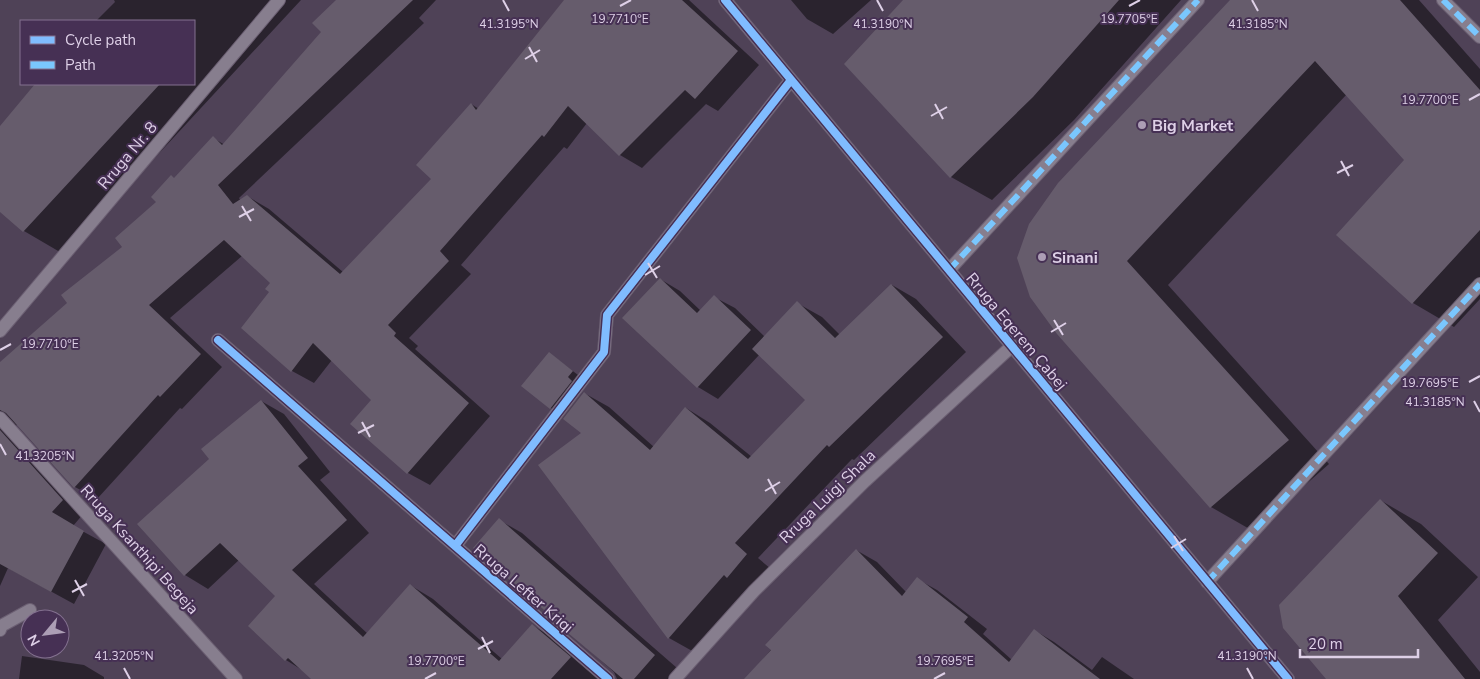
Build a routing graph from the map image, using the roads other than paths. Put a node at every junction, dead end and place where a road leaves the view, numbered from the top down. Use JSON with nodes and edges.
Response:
{"nodes":[{"id":1,"x":279,"y":0,"type":"edge"},
{"id":2,"x":724,"y":0,"type":"edge"},
{"id":3,"x":1198,"y":0,"type":"edge"},
{"id":4,"x":1443,"y":0,"type":"edge"},
{"id":5,"x":1480,"y":37,"type":"edge"},
{"id":6,"x":791,"y":80,"type":"junction"},
{"id":7,"x":949,"y":270,"type":"junction"},
{"id":8,"x":1480,"y":284,"type":"edge"},
{"id":9,"x":0,"y":332,"type":"edge"},
{"id":10,"x":218,"y":340,"type":"dead end"},
{"id":11,"x":1012,"y":346,"type":"junction"},
{"id":12,"x":0,"y":418,"type":"edge"},
{"id":13,"x":454,"y":546,"type":"junction"},
{"id":14,"x":1207,"y":582,"type":"junction"},
{"id":15,"x":20,"y":616,"type":"edge"},
{"id":16,"x":0,"y":630,"type":"edge"},
{"id":17,"x":236,"y":679,"type":"edge"},
{"id":18,"x":608,"y":679,"type":"edge"},
{"id":19,"x":675,"y":679,"type":"edge"},
{"id":20,"x":1288,"y":679,"type":"edge"}],
"edges":[{"from":1,"to":9,"type":"street","name":"Rruga Nr. 8"},
{"from":2,"to":6,"type":"street","name":"Rruga Eqerem Çabej"},
{"from":3,"to":7,"type":"street"},
{"from":4,"to":5,"type":"street"},
{"from":6,"to":7,"type":"street","name":"Rruga Eqerem Çabej"},
{"from":6,"to":13,"type":"street"},
{"from":7,"to":11,"type":"street","name":"Rruga Eqerem Çabej"},
{"from":8,"to":14,"type":"street"},
{"from":10,"to":13,"type":"street","name":"Rruga Lefter Kriqi"},
{"from":11,"to":14,"type":"street","name":"Rruga Eqerem Çabej"},
{"from":11,"to":19,"type":"street","name":"Rruga Luigj Shala"},
{"from":12,"to":17,"type":"street","name":"Rruga Ksanthipi Begeja"},
{"from":13,"to":18,"type":"street","name":"Rruga Lefter Kriqi"},
{"from":14,"to":20,"type":"street","name":"Rruga Eqerem Çabej"},
{"from":15,"to":16,"type":"street"}]}
